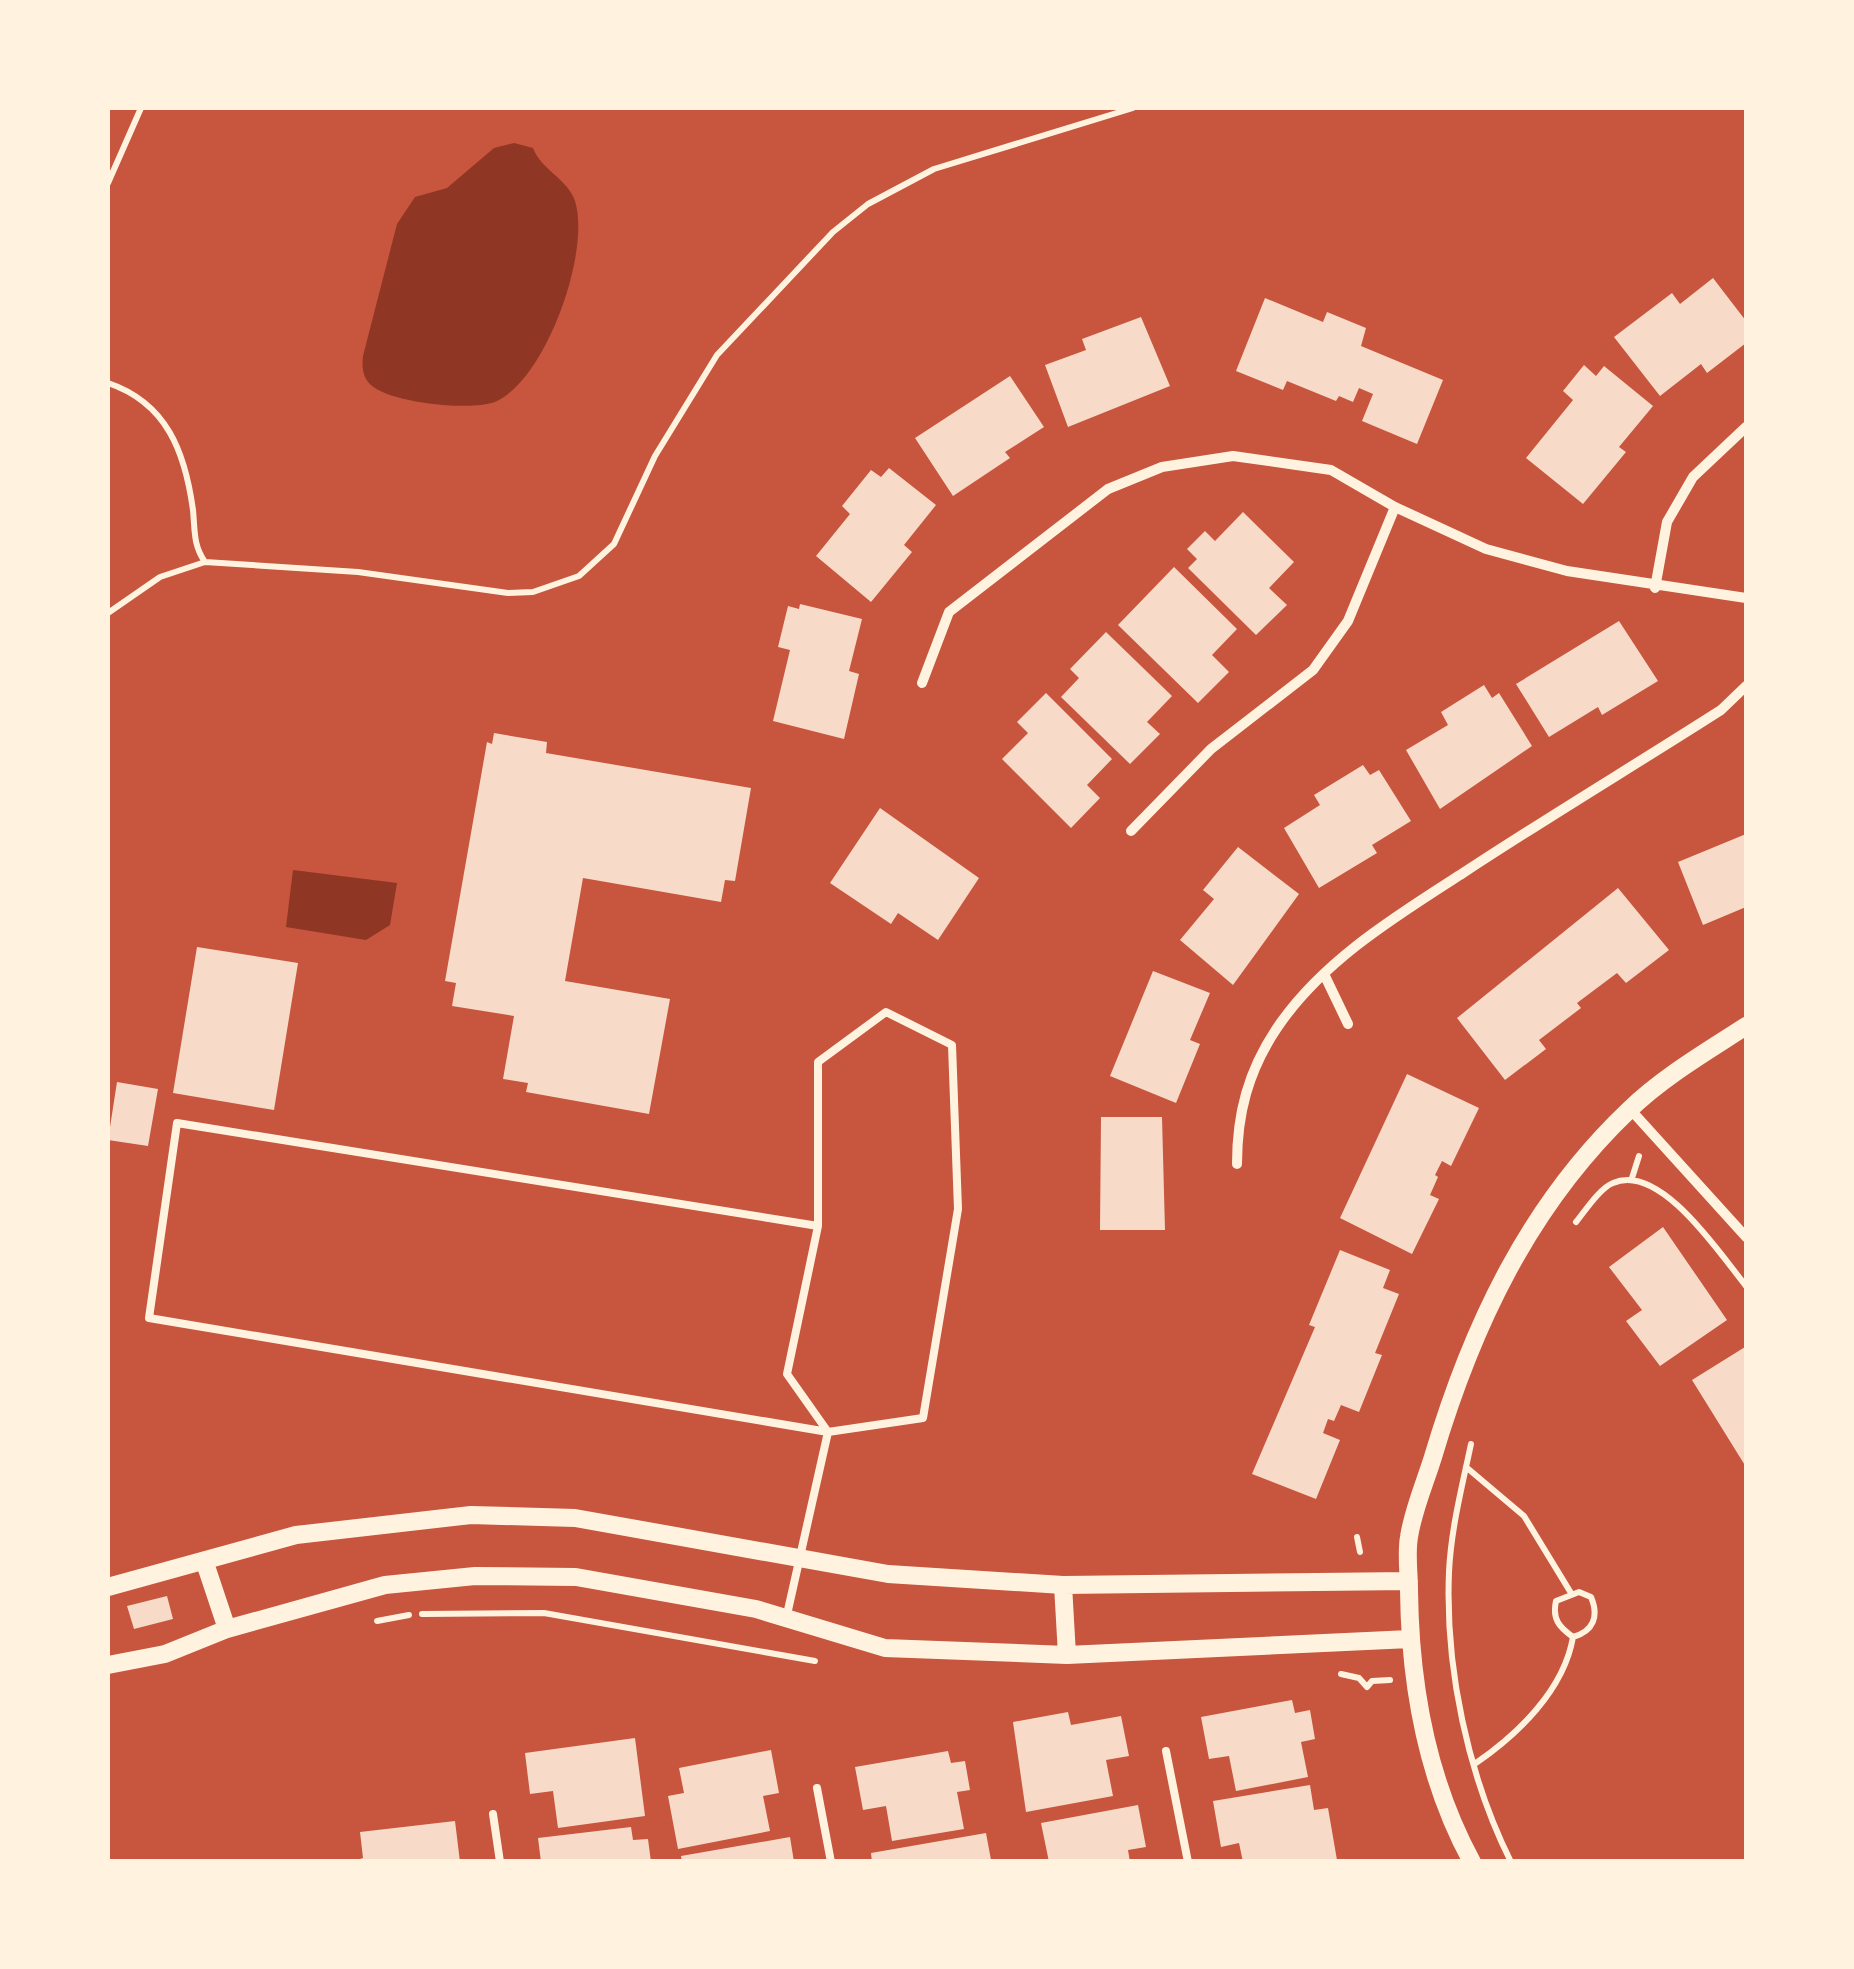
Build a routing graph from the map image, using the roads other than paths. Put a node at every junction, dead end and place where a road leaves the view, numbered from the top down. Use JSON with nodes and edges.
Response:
{"nodes":[{"id":1,"x":1746,"y":426,"type":"edge"},
{"id":2,"x":1395,"y":507,"type":"junction"},
{"id":3,"x":1655,"y":588,"type":"junction"},
{"id":4,"x":1746,"y":598,"type":"edge"},
{"id":5,"x":922,"y":683,"type":"dead end"},
{"id":6,"x":1746,"y":686,"type":"edge"},
{"id":7,"x":1131,"y":831,"type":"dead end"},
{"id":8,"x":1324,"y":974,"type":"junction"},
{"id":9,"x":1348,"y":1024,"type":"dead end"},
{"id":10,"x":1746,"y":1026,"type":"edge"},
{"id":11,"x":1630,"y":1109,"type":"junction"},
{"id":12,"x":1237,"y":1164,"type":"dead end"},
{"id":13,"x":818,"y":1226,"type":"junction"},
{"id":14,"x":1746,"y":1237,"type":"edge"},
{"id":15,"x":828,"y":1432,"type":"junction"},
{"id":16,"x":797,"y":1557,"type":"junction"},
{"id":17,"x":204,"y":1563,"type":"junction"},
{"id":18,"x":1409,"y":1581,"type":"junction"},
{"id":19,"x":1063,"y":1585,"type":"junction"},
{"id":20,"x":108,"y":1587,"type":"edge"},
{"id":21,"x":786,"y":1618,"type":"junction"},
{"id":22,"x":226,"y":1629,"type":"junction"},
{"id":23,"x":1410,"y":1639,"type":"junction"},
{"id":24,"x":1067,"y":1655,"type":"junction"},
{"id":25,"x":108,"y":1665,"type":"edge"},
{"id":26,"x":1166,"y":1750,"type":"dead end"},
{"id":27,"x":817,"y":1788,"type":"dead end"},
{"id":28,"x":494,"y":1814,"type":"dead end"},
{"id":29,"x":500,"y":1862,"type":"edge"},
{"id":30,"x":830,"y":1862,"type":"edge"},
{"id":31,"x":1188,"y":1862,"type":"edge"},
{"id":32,"x":1472,"y":1862,"type":"edge"}],
"edges":[{"from":1,"to":3,"type":"street"},
{"from":2,"to":3,"type":"street"},
{"from":2,"to":5,"type":"street"},
{"from":2,"to":7,"type":"street"},
{"from":3,"to":4,"type":"street"},
{"from":6,"to":8,"type":"street"},
{"from":8,"to":9,"type":"street"},
{"from":8,"to":12,"type":"street"},
{"from":10,"to":11,"type":"street"},
{"from":11,"to":14,"type":"street"},
{"from":11,"to":18,"type":"street"},
{"from":13,"to":15,"type":"lane"},
{"from":13,"to":15,"type":"lane"},
{"from":13,"to":15,"type":"lane"},
{"from":15,"to":16,"type":"lane"},
{"from":16,"to":17,"type":"street"},
{"from":16,"to":19,"type":"street"},
{"from":16,"to":21,"type":"lane"},
{"from":17,"to":20,"type":"street"},
{"from":17,"to":22,"type":"street"},
{"from":18,"to":19,"type":"street"},
{"from":18,"to":23,"type":"street"},
{"from":19,"to":24,"type":"street"},
{"from":21,"to":22,"type":"street"},
{"from":21,"to":24,"type":"street"},
{"from":22,"to":25,"type":"street"},
{"from":23,"to":24,"type":"street"},
{"from":23,"to":32,"type":"street"},
{"from":26,"to":31,"type":"lane"},
{"from":27,"to":30,"type":"lane"},
{"from":28,"to":29,"type":"lane"}]}
